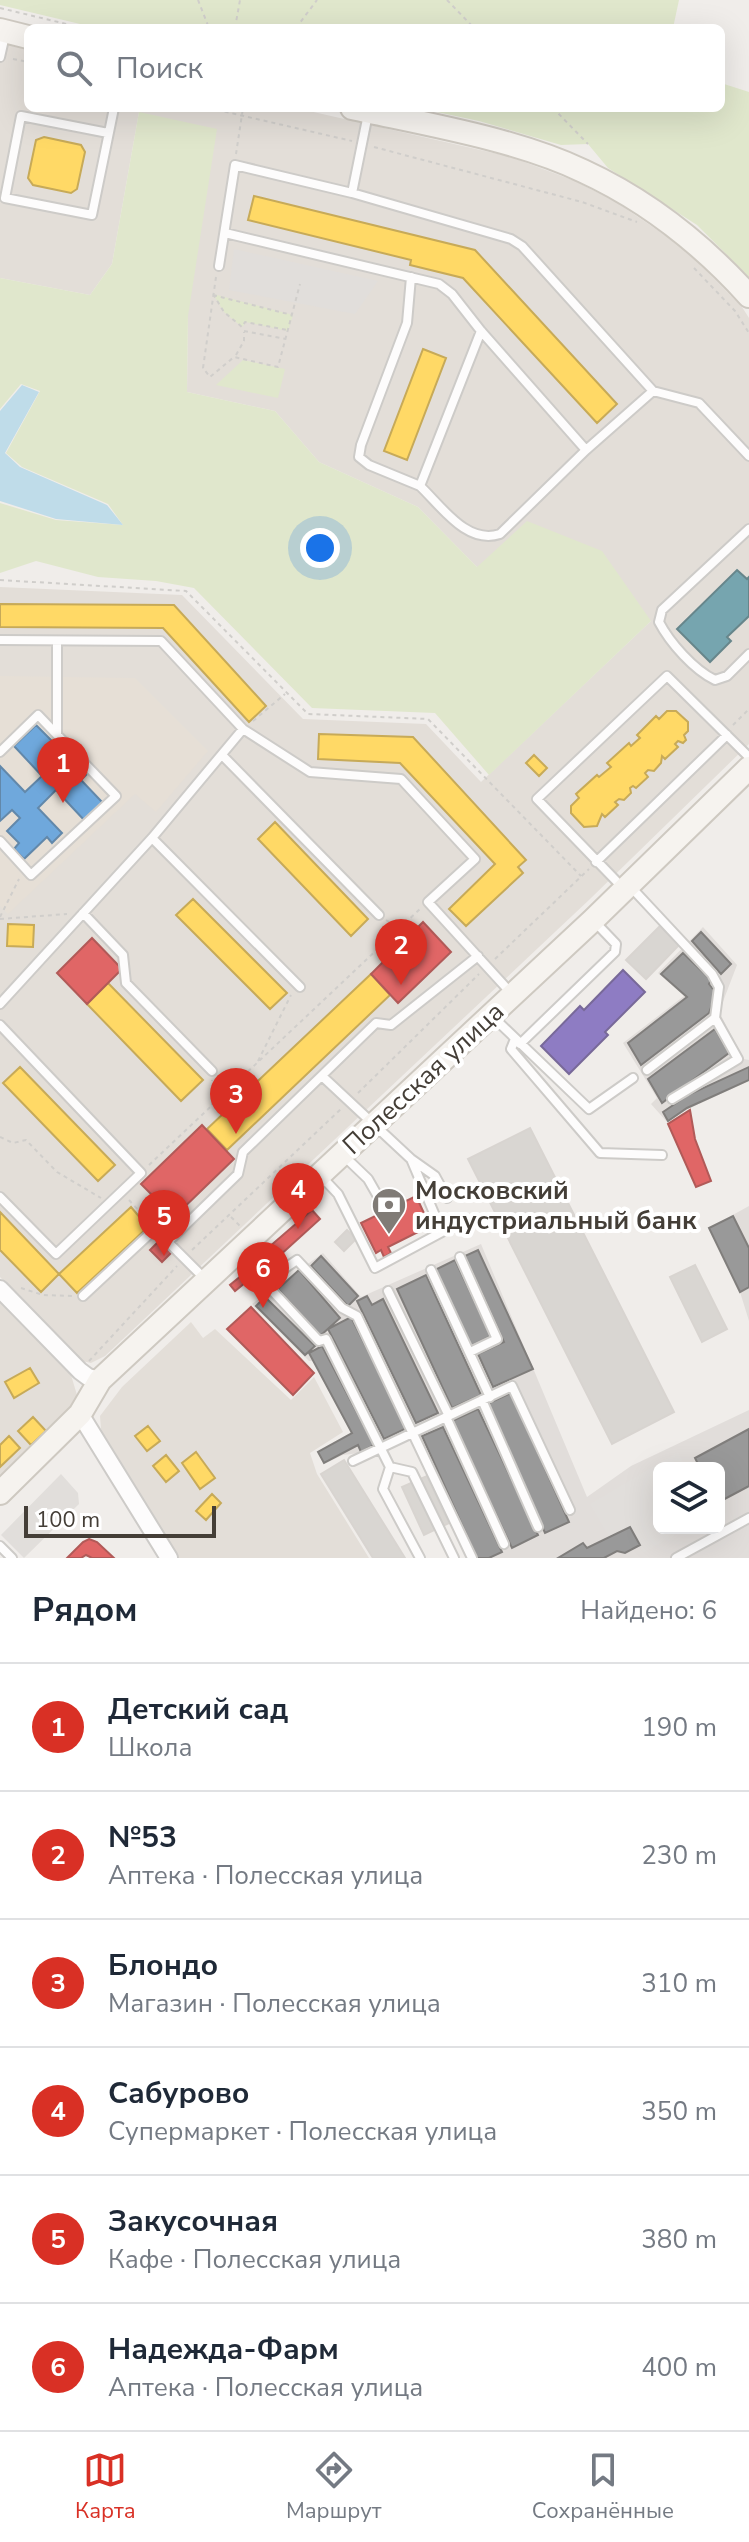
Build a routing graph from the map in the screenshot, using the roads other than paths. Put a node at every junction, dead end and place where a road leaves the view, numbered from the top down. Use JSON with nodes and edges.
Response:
{"nodes":[{"id":1,"x":11,"y":33,"type":"edge"},
{"id":2,"x":1,"y":56,"type":"edge"},
{"id":3,"x":113,"y":112,"type":"edge"},
{"id":4,"x":360,"y":112,"type":"edge"},
{"id":5,"x":369,"y":112,"type":"edge"},
{"id":6,"x":108,"y":133,"type":"junction"},
{"id":7,"x":352,"y":193,"type":"junction"},
{"id":8,"x":225,"y":233,"type":"junction"},
{"id":9,"x":219,"y":266,"type":"road end"},
{"id":10,"x":411,"y":277,"type":"junction"},
{"id":11,"x":749,"y":296,"type":"edge"},
{"id":12,"x":481,"y":331,"type":"junction"},
{"id":13,"x":653,"y":391,"type":"junction"},
{"id":14,"x":586,"y":450,"type":"junction"},
{"id":15,"x":749,"y":456,"type":"edge"},
{"id":16,"x":420,"y":486,"type":"junction"},
{"id":17,"x":749,"y":529,"type":"edge"},
{"id":18,"x":0,"y":640,"type":"edge"},
{"id":19,"x":57,"y":641,"type":"junction"},
{"id":20,"x":749,"y":654,"type":"edge"},
{"id":21,"x":243,"y":729,"type":"junction"},
{"id":22,"x":726,"y":733,"type":"junction"},
{"id":23,"x":57,"y":734,"type":"junction"},
{"id":24,"x":0,"y":752,"type":"edge"},
{"id":25,"x":222,"y":755,"type":"junction"},
{"id":26,"x":749,"y":757,"type":"edge"},
{"id":27,"x":749,"y":768,"type":"edge"},
{"id":28,"x":152,"y":838,"type":"junction"},
{"id":29,"x":0,"y":841,"type":"edge"},
{"id":30,"x":596,"y":862,"type":"junction"},
{"id":31,"x":626,"y":887,"type":"junction"},
{"id":32,"x":83,"y":913,"type":"junction"},
{"id":33,"x":379,"y":915,"type":"road end"},
{"id":34,"x":593,"y":920,"type":"junction"},
{"id":35,"x":478,"y":956,"type":"junction"},
{"id":36,"x":298,"y":985,"type":"road end"},
{"id":37,"x":513,"y":994,"type":"junction"},
{"id":38,"x":0,"y":1004,"type":"edge"},
{"id":39,"x":491,"y":1015,"type":"junction"},
{"id":40,"x":715,"y":1018,"type":"junction"},
{"id":41,"x":0,"y":1025,"type":"edge"},
{"id":42,"x":518,"y":1042,"type":"junction"},
{"id":43,"x":647,"y":1070,"type":"dead end"},
{"id":44,"x":212,"y":1071,"type":"road end"},
{"id":45,"x":322,"y":1076,"type":"junction"},
{"id":46,"x":633,"y":1078,"type":"dead end"},
{"id":47,"x":672,"y":1099,"type":"dead end"},
{"id":48,"x":373,"y":1124,"type":"junction"},
{"id":49,"x":342,"y":1154,"type":"junction"},
{"id":50,"x":662,"y":1155,"type":"dead end"},
{"id":51,"x":411,"y":1159,"type":"junction"},
{"id":52,"x":320,"y":1175,"type":"junction"},
{"id":53,"x":0,"y":1197,"type":"edge"},
{"id":54,"x":447,"y":1198,"type":"dead end"},
{"id":55,"x":380,"y":1200,"type":"dead end"},
{"id":56,"x":169,"y":1241,"type":"junction"},
{"id":57,"x":237,"y":1253,"type":"junction"},
{"id":58,"x":460,"y":1257,"type":"dead end"},
{"id":59,"x":431,"y":1270,"type":"dead end"},
{"id":60,"x":208,"y":1281,"type":"junction"},
{"id":61,"x":263,"y":1283,"type":"junction"},
{"id":62,"x":7,"y":1288,"type":"edge"},
{"id":63,"x":388,"y":1291,"type":"dead end"},
{"id":64,"x":83,"y":1296,"type":"road end"},
{"id":65,"x":470,"y":1352,"type":"junction"},
{"id":66,"x":90,"y":1376,"type":"junction"},
{"id":67,"x":486,"y":1398,"type":"junction"},
{"id":68,"x":80,"y":1414,"type":"junction"},
{"id":69,"x":447,"y":1417,"type":"junction"},
{"id":70,"x":413,"y":1433,"type":"junction"},
{"id":71,"x":382,"y":1449,"type":"junction"},
{"id":72,"x":353,"y":1461,"type":"dead end"},
{"id":73,"x":390,"y":1467,"type":"junction"},
{"id":74,"x":0,"y":1493,"type":"edge"},
{"id":75,"x":570,"y":1510,"type":"dead end"},
{"id":76,"x":749,"y":1518,"type":"edge"},
{"id":77,"x":538,"y":1527,"type":"dead end"},
{"id":78,"x":504,"y":1544,"type":"dead end"},
{"id":79,"x":0,"y":1546,"type":"edge"},
{"id":80,"x":679,"y":1557,"type":"edge"},
{"id":81,"x":12,"y":1558,"type":"edge"},
{"id":82,"x":169,"y":1558,"type":"edge"},
{"id":83,"x":420,"y":1558,"type":"edge"},
{"id":84,"x":454,"y":1558,"type":"edge"},
{"id":85,"x":472,"y":1558,"type":"edge"}],
"edges":[{"from":1,"to":2,"type":"lane"},
{"from":3,"to":6,"type":"lane"},
{"from":4,"to":7,"type":"lane"},
{"from":5,"to":11,"type":"street"},
{"from":6,"to":6,"type":"lane"},
{"from":7,"to":8,"type":"lane"},
{"from":7,"to":13,"type":"lane"},
{"from":8,"to":9,"type":"lane"},
{"from":8,"to":10,"type":"lane"},
{"from":10,"to":12,"type":"lane"},
{"from":10,"to":16,"type":"lane"},
{"from":12,"to":14,"type":"lane"},
{"from":12,"to":16,"type":"lane"},
{"from":13,"to":14,"type":"lane"},
{"from":13,"to":15,"type":"lane"},
{"from":14,"to":16,"type":"lane"},
{"from":17,"to":20,"type":"lane"},
{"from":18,"to":19,"type":"lane"},
{"from":19,"to":21,"type":"lane"},
{"from":19,"to":23,"type":"lane"},
{"from":21,"to":25,"type":"lane"},
{"from":21,"to":35,"type":"lane"},
{"from":22,"to":26,"type":"lane"},
{"from":22,"to":30,"type":"lane"},
{"from":22,"to":30,"type":"lane"},
{"from":23,"to":24,"type":"lane"},
{"from":23,"to":29,"type":"lane"},
{"from":25,"to":28,"type":"lane"},
{"from":25,"to":33,"type":"lane"},
{"from":27,"to":31,"type":"street","name":"Полесская улица"},
{"from":28,"to":32,"type":"lane"},
{"from":28,"to":36,"type":"lane"},
{"from":30,"to":31,"type":"lane"},
{"from":31,"to":34,"type":"street","name":"Полесская улица"},
{"from":31,"to":40,"type":"lane"},
{"from":32,"to":38,"type":"lane"},
{"from":32,"to":44,"type":"lane"},
{"from":34,"to":37,"type":"street","name":"Полесская улица"},
{"from":34,"to":42,"type":"lane"},
{"from":35,"to":37,"type":"lane"},
{"from":35,"to":45,"type":"lane"},
{"from":37,"to":39,"type":"street","name":"Полесская улица"},
{"from":39,"to":42,"type":"lane"},
{"from":39,"to":48,"type":"street","name":"Полесская улица"},
{"from":40,"to":43,"type":"lane"},
{"from":40,"to":47,"type":"lane"},
{"from":41,"to":53,"type":"lane"},
{"from":42,"to":46,"type":"lane"},
{"from":42,"to":50,"type":"lane"},
{"from":45,"to":48,"type":"lane"},
{"from":45,"to":56,"type":"lane"},
{"from":48,"to":49,"type":"street","name":"Полесская улица"},
{"from":48,"to":51,"type":"lane"},
{"from":49,"to":52,"type":"street","name":"Полесская улица"},
{"from":49,"to":55,"type":"lane"},
{"from":51,"to":52,"type":"lane"},
{"from":51,"to":54,"type":"lane"},
{"from":52,"to":57,"type":"street","name":"Полесская улица"},
{"from":56,"to":60,"type":"lane"},
{"from":56,"to":64,"type":"lane"},
{"from":57,"to":60,"type":"street","name":"Полесская улица"},
{"from":57,"to":61,"type":"lane"},
{"from":58,"to":65,"type":"lane"},
{"from":59,"to":65,"type":"lane"},
{"from":60,"to":66,"type":"street","name":"Полесская улица"},
{"from":61,"to":70,"type":"lane"},
{"from":61,"to":71,"type":"lane"},
{"from":62,"to":66,"type":"street"},
{"from":63,"to":69,"type":"lane"},
{"from":65,"to":67,"type":"lane"},
{"from":66,"to":68,"type":"street","name":"Полесская улица"},
{"from":67,"to":69,"type":"lane"},
{"from":67,"to":75,"type":"lane"},
{"from":67,"to":77,"type":"lane"},
{"from":68,"to":74,"type":"street","name":"Полесская улица"},
{"from":68,"to":82,"type":"street"},
{"from":69,"to":70,"type":"lane"},
{"from":69,"to":78,"type":"lane"},
{"from":70,"to":71,"type":"lane"},
{"from":70,"to":85,"type":"lane"},
{"from":71,"to":72,"type":"lane"},
{"from":71,"to":73,"type":"lane"},
{"from":73,"to":83,"type":"lane"},
{"from":73,"to":84,"type":"lane"},
{"from":76,"to":80,"type":"lane"},
{"from":79,"to":81,"type":"lane"}]}
